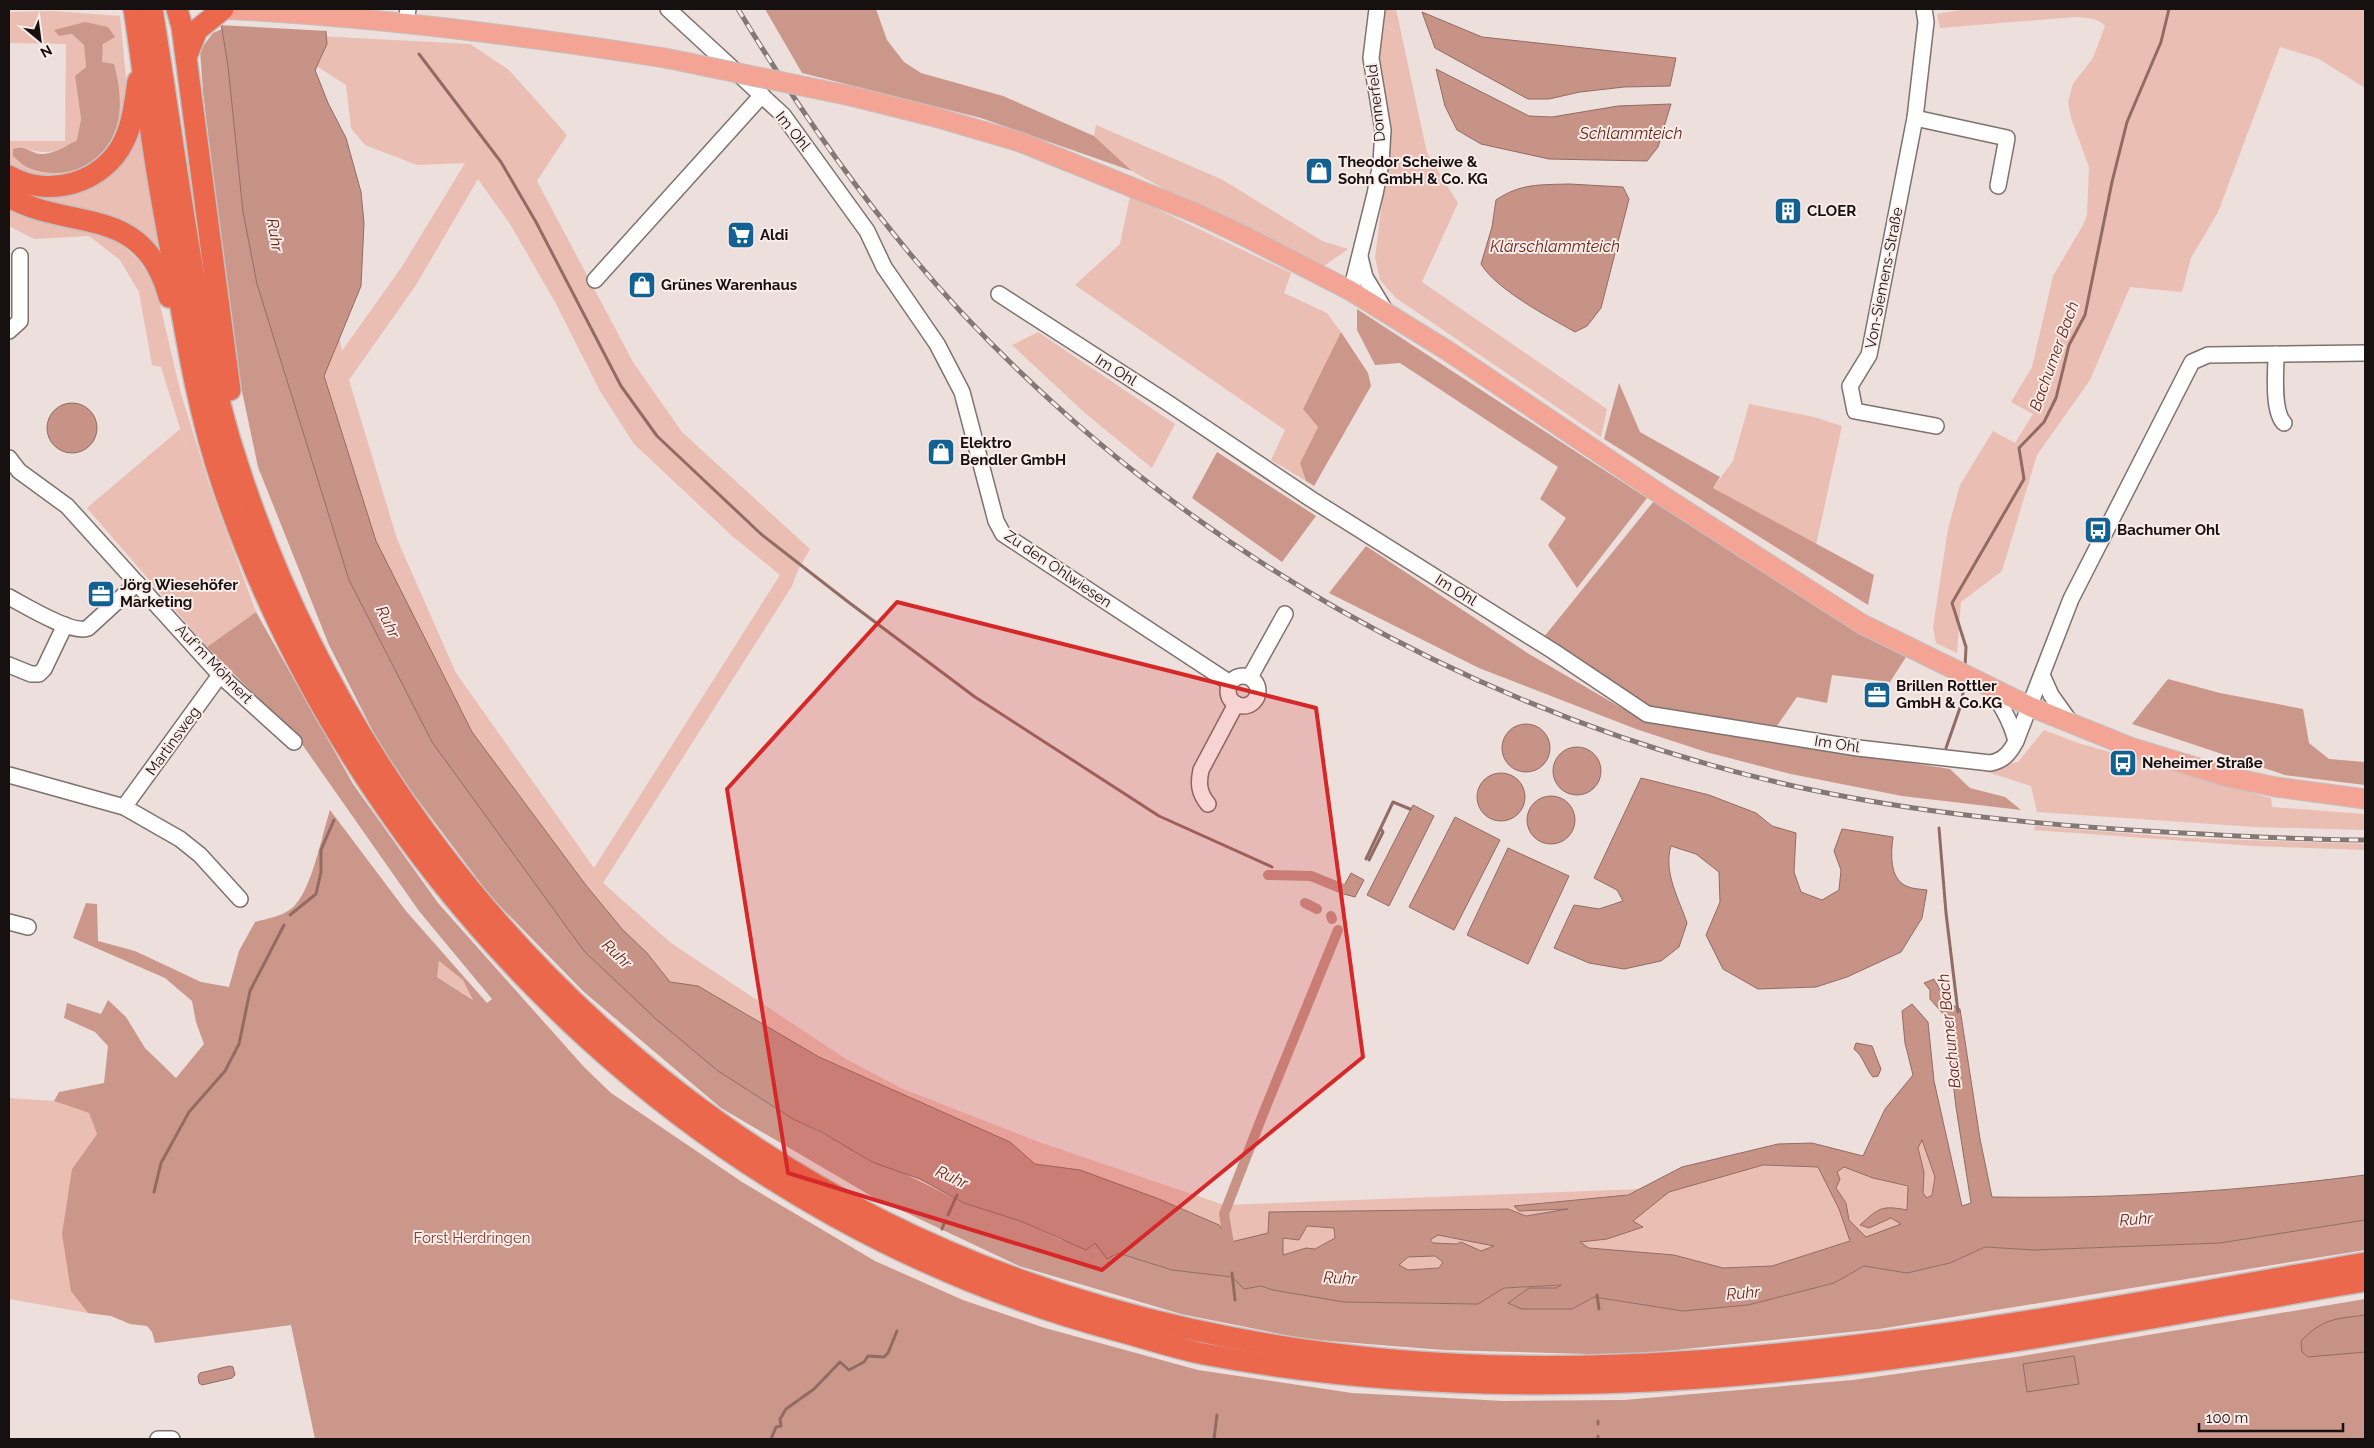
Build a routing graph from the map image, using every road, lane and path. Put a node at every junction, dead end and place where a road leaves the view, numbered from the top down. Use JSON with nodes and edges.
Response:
{"nodes":[{"id":1,"x":134,"y":9,"type":"edge"},
{"id":2,"x":152,"y":9,"type":"edge"},
{"id":3,"x":177,"y":9,"type":"edge"},
{"id":4,"x":222,"y":9,"type":"edge"},
{"id":5,"x":668,"y":9,"type":"edge"},
{"id":6,"x":1377,"y":9,"type":"edge"},
{"id":7,"x":1924,"y":9,"type":"edge"},
{"id":8,"x":407,"y":16,"type":"edge"},
{"id":9,"x":186,"y":57,"type":"junction"},
{"id":10,"x":151,"y":59,"type":"junction"},
{"id":11,"x":762,"y":95,"type":"junction"},
{"id":12,"x":1915,"y":118,"type":"junction"},
{"id":13,"x":9,"y":176,"type":"edge"},
{"id":14,"x":1998,"y":186,"type":"dead end"},
{"id":15,"x":9,"y":197,"type":"edge"},
{"id":16,"x":20,"y":256,"type":"dead end"},
{"id":17,"x":1360,"y":256,"type":"junction"},
{"id":18,"x":595,"y":280,"type":"dead end"},
{"id":19,"x":1351,"y":291,"type":"junction"},
{"id":20,"x":999,"y":294,"type":"dead end"},
{"id":21,"x":1387,"y":314,"type":"junction"},
{"id":22,"x":9,"y":331,"type":"edge"},
{"id":23,"x":937,"y":344,"type":"joint"},
{"id":24,"x":2365,"y":353,"type":"edge"},
{"id":25,"x":2276,"y":354,"type":"junction"},
{"id":26,"x":192,"y":374,"type":"junction"},
{"id":27,"x":2284,"y":423,"type":"dead end"},
{"id":28,"x":1936,"y":426,"type":"dead end"},
{"id":29,"x":9,"y":458,"type":"edge"},
{"id":30,"x":241,"y":475,"type":"junction"},
{"id":31,"x":137,"y":583,"type":"junction"},
{"id":32,"x":9,"y":597,"type":"edge"},
{"id":33,"x":1285,"y":614,"type":"dead end"},
{"id":34,"x":65,"y":625,"type":"junction"},
{"id":35,"x":9,"y":665,"type":"edge"},
{"id":36,"x":220,"y":675,"type":"junction"},
{"id":37,"x":2042,"y":676,"type":"junction"},
{"id":38,"x":1250,"y":677,"type":"junction"},
{"id":39,"x":1230,"y":683,"type":"junction"},
{"id":40,"x":1987,"y":686,"type":"junction"},
{"id":41,"x":1236,"y":704,"type":"junction"},
{"id":42,"x":2031,"y":707,"type":"junction"},
{"id":43,"x":2072,"y":724,"type":"junction"},
{"id":44,"x":2016,"y":741,"type":"junction"},
{"id":45,"x":294,"y":742,"type":"dead end"},
{"id":46,"x":9,"y":775,"type":"edge"},
{"id":47,"x":2365,"y":799,"type":"edge"},
{"id":48,"x":1208,"y":804,"type":"dead end"},
{"id":49,"x":124,"y":807,"type":"junction"},
{"id":50,"x":240,"y":899,"type":"dead end"},
{"id":51,"x":9,"y":922,"type":"edge"},
{"id":52,"x":28,"y":927,"type":"dead end"},
{"id":53,"x":2365,"y":1263,"type":"edge"},
{"id":54,"x":2365,"y":1281,"type":"edge"},
{"id":55,"x":158,"y":1439,"type":"edge"},
{"id":56,"x":172,"y":1439,"type":"edge"}],
"edges":[{"from":1,"to":10,"type":"highway"},
{"from":2,"to":10,"type":"highway"},
{"from":3,"to":9,"type":"highway"},
{"from":4,"to":8,"type":"main road"},
{"from":4,"to":9,"type":"highway"},
{"from":5,"to":11,"type":"street","name":"Im Ohl"},
{"from":6,"to":17,"type":"street","name":"Donnerfeld"},
{"from":7,"to":12,"type":"street","name":"Von-Siemens-Straße"},
{"from":8,"to":19,"type":"main road","bridge":true},
{"from":9,"to":30,"type":"highway"},
{"from":10,"to":13,"type":"highway"},
{"from":10,"to":26,"type":"highway"},
{"from":10,"to":30,"type":"highway"},
{"from":11,"to":18,"type":"street"},
{"from":11,"to":23,"type":"street","name":"Im Ohl"},
{"from":12,"to":14,"type":"street"},
{"from":12,"to":28,"type":"street","name":"Von-Siemens-Straße"},
{"from":15,"to":26,"type":"highway"},
{"from":16,"to":22,"type":"street"},
{"from":17,"to":19,"type":"street","name":"Donnerfeld"},
{"from":17,"to":21,"type":"street","name":"Donnerfeld"},
{"from":19,"to":21,"type":"main road"},
{"from":20,"to":44,"type":"street","name":"Im Ohl"},
{"from":21,"to":40,"type":"main road"},
{"from":23,"to":39,"type":"street","name":"Zu den Ohlwiesen"},
{"from":24,"to":25,"type":"street"},
{"from":25,"to":27,"type":"street"},
{"from":25,"to":37,"type":"street"},
{"from":26,"to":54,"type":"highway"},
{"from":29,"to":31,"type":"street","name":"Auf'm Möhnert"},
{"from":30,"to":53,"type":"highway"},
{"from":31,"to":34,"type":"street"},
{"from":31,"to":36,"type":"street","name":"Auf'm Möhnert"},
{"from":32,"to":34,"type":"street"},
{"from":33,"to":38,"type":"street"},
{"from":34,"to":35,"type":"street"},
{"from":36,"to":45,"type":"street","name":"Auf'm Möhnert"},
{"from":36,"to":49,"type":"street","name":"Martinsweg"},
{"from":37,"to":42,"type":"street"},
{"from":37,"to":43,"type":"street"},
{"from":38,"to":39,"type":"street"},
{"from":38,"to":41,"type":"street"},
{"from":39,"to":41,"type":"street"},
{"from":40,"to":42,"type":"main road"},
{"from":40,"to":44,"type":"street"},
{"from":41,"to":48,"type":"street"},
{"from":42,"to":43,"type":"main road"},
{"from":42,"to":44,"type":"street"},
{"from":43,"to":47,"type":"main road"},
{"from":46,"to":49,"type":"street"},
{"from":49,"to":50,"type":"street"},
{"from":51,"to":52,"type":"street"},
{"from":55,"to":56,"type":"street"}]}
